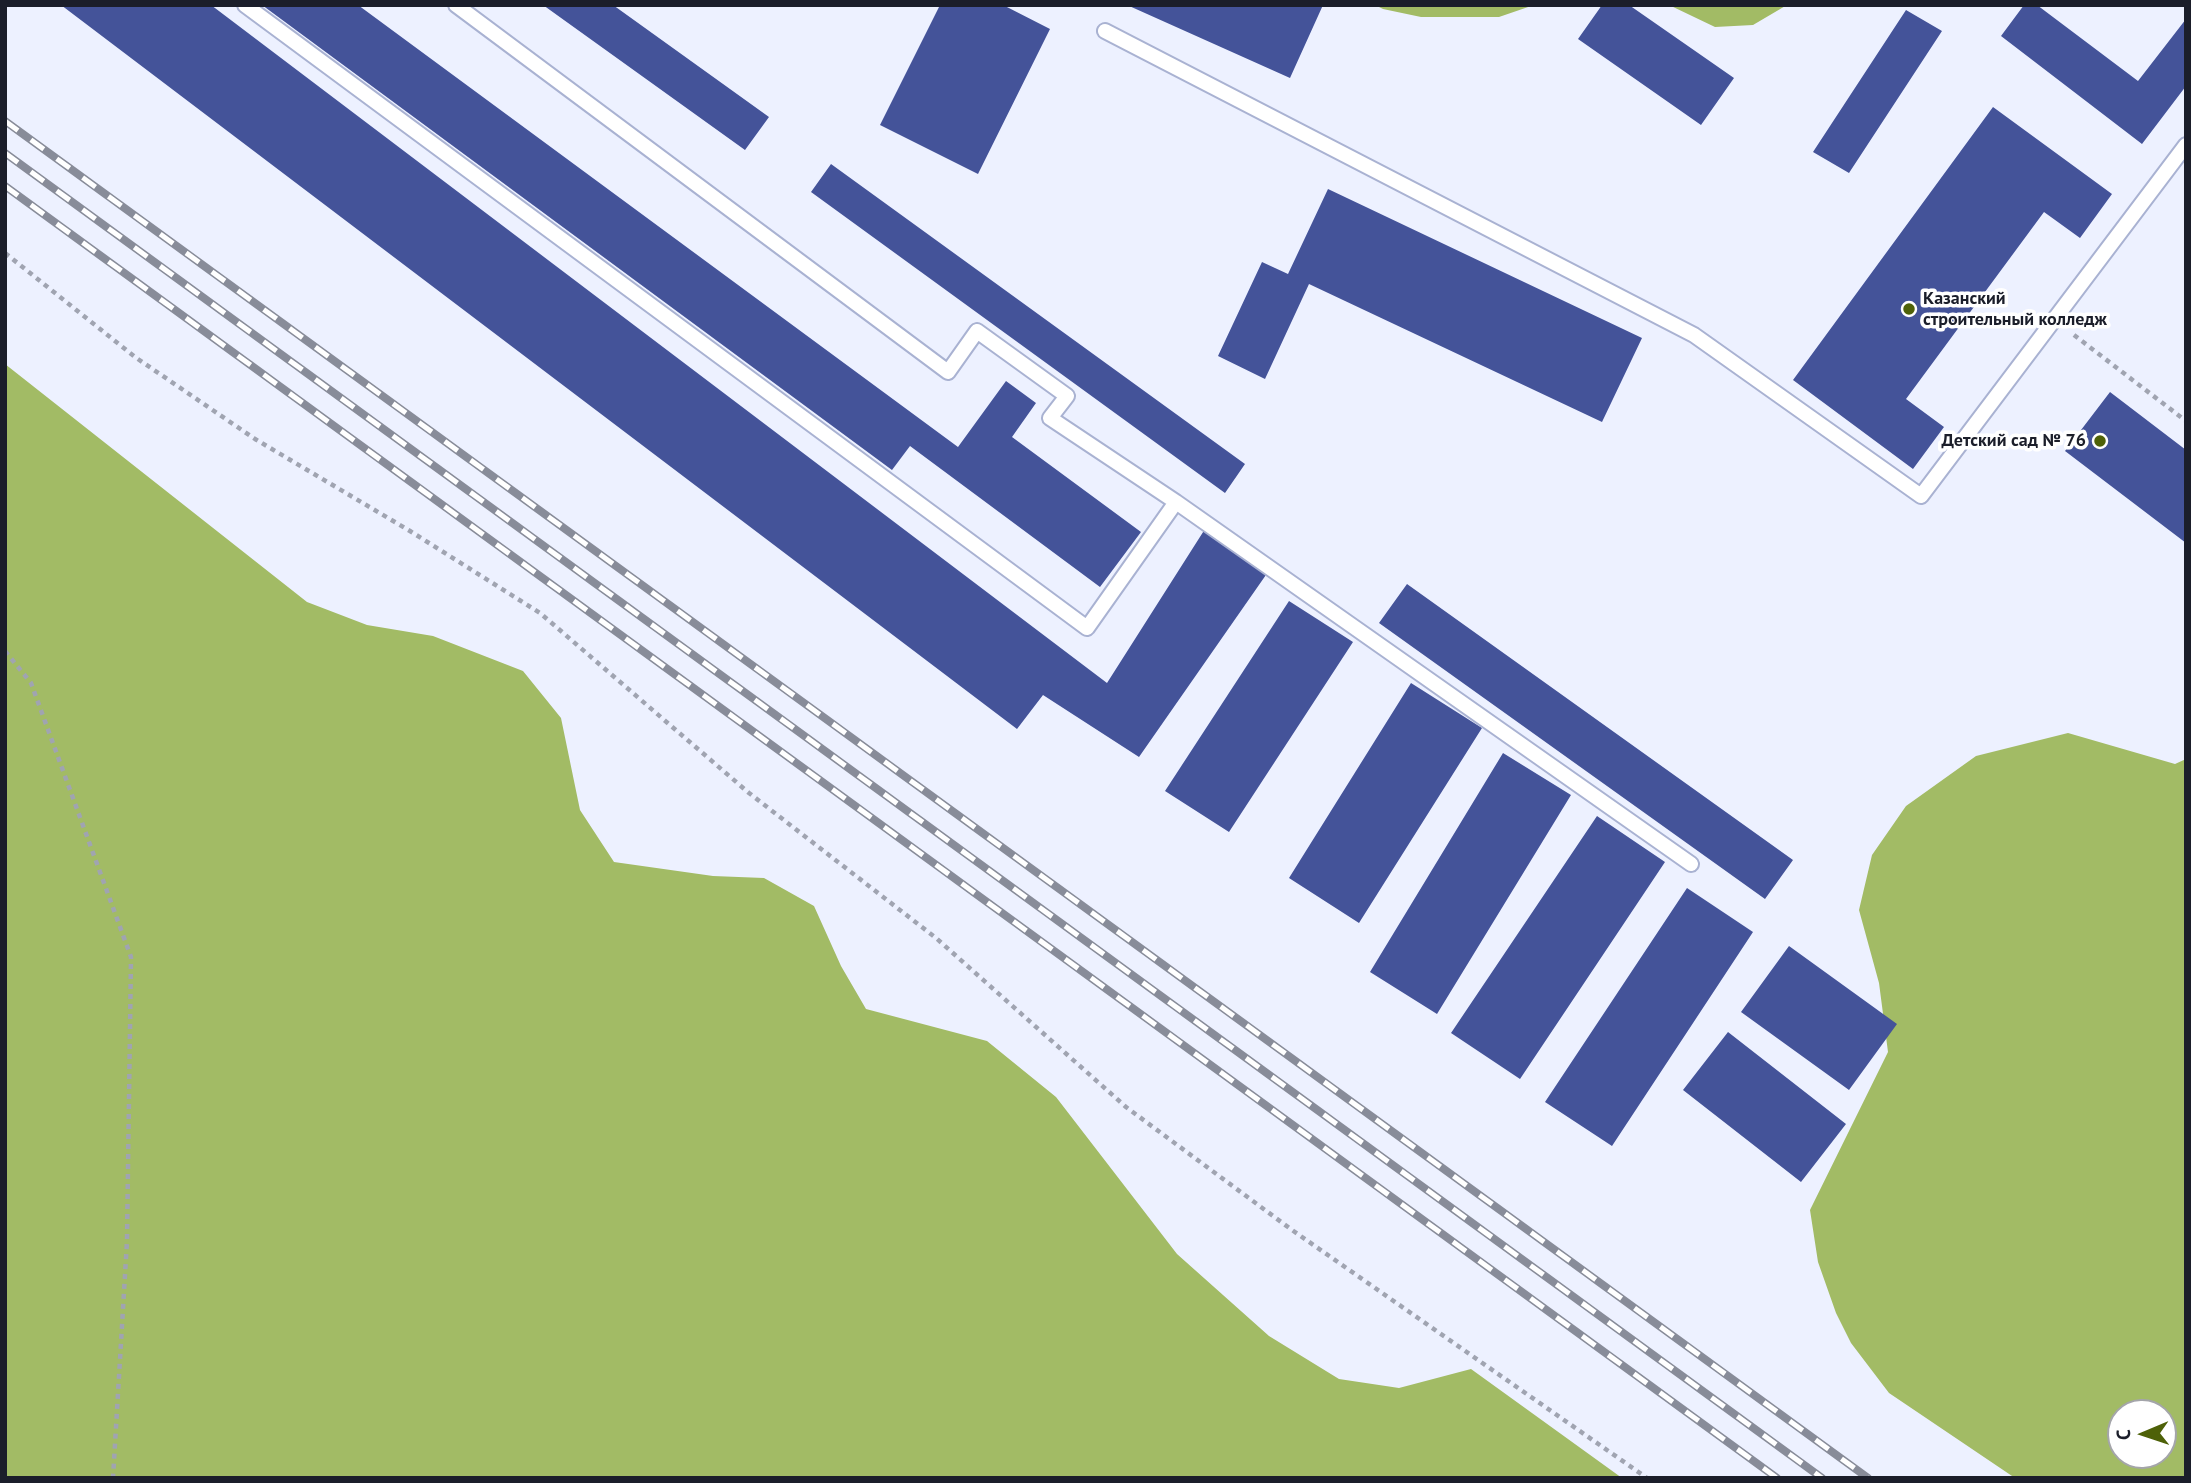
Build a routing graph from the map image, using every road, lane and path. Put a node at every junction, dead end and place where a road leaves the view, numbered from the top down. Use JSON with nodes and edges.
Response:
{"nodes":[{"id":1,"x":245,"y":5,"type":"edge"},
{"id":2,"x":456,"y":5,"type":"edge"},
{"id":3,"x":1104,"y":31,"type":"dead end"},
{"id":4,"x":2186,"y":145,"type":"edge"},
{"id":5,"x":5,"y":253,"type":"edge"},
{"id":6,"x":2055,"y":318,"type":"junction"},
{"id":7,"x":2186,"y":421,"type":"edge"},
{"id":8,"x":1176,"y":502,"type":"junction"},
{"id":9,"x":5,"y":651,"type":"edge"},
{"id":10,"x":1691,"y":864,"type":"dead end"},
{"id":11,"x":113,"y":1478,"type":"edge"},
{"id":12,"x":1647,"y":1478,"type":"edge"}],
"edges":[{"from":1,"to":8,"type":"lane"},
{"from":2,"to":8,"type":"lane"},
{"from":3,"to":6,"type":"lane"},
{"from":4,"to":6,"type":"lane"},
{"from":5,"to":12,"type":"path"},
{"from":6,"to":7,"type":"path"},
{"from":8,"to":10,"type":"lane"},
{"from":9,"to":11,"type":"path"}]}
